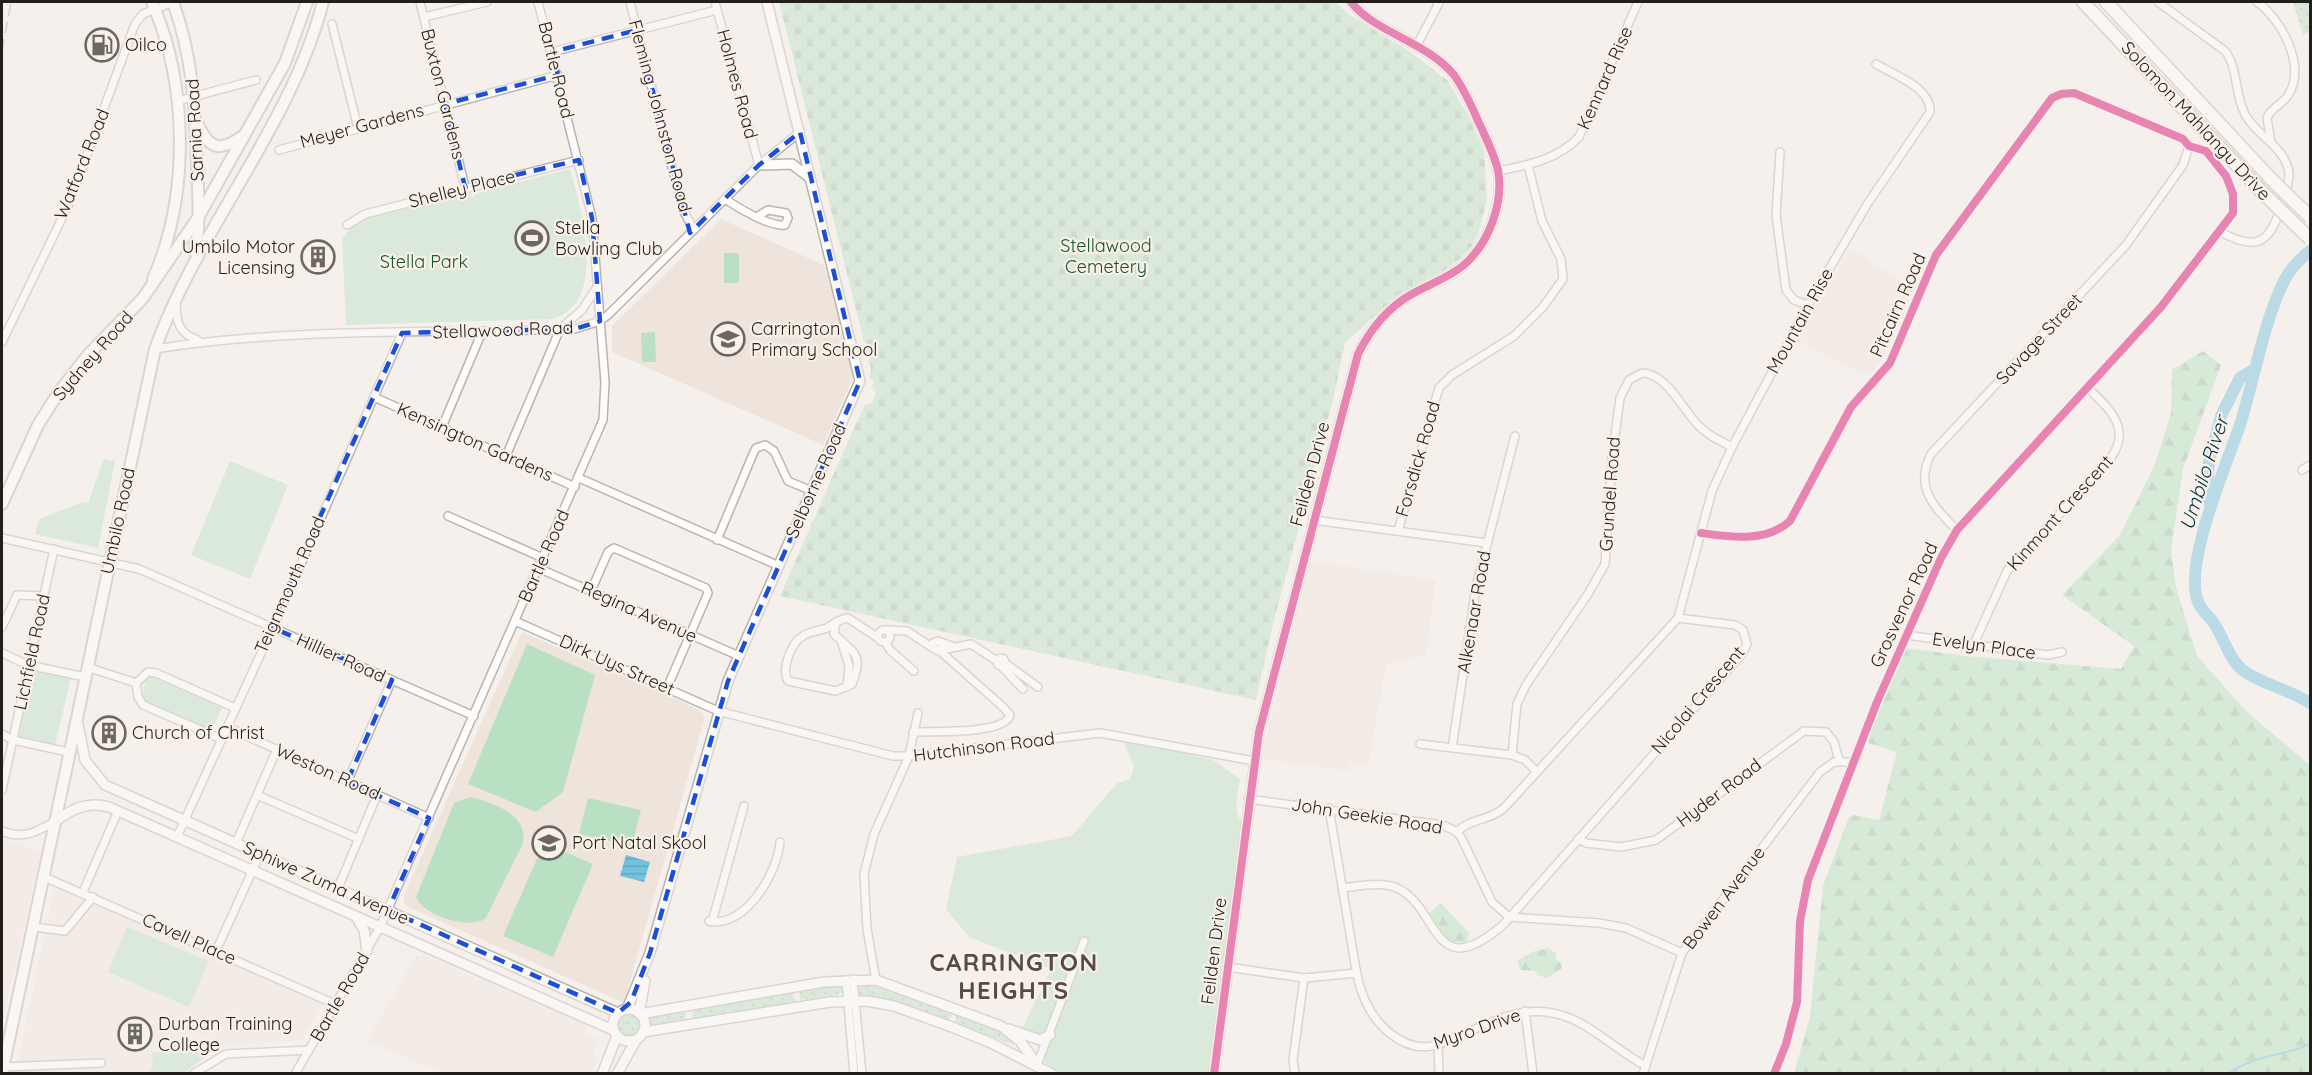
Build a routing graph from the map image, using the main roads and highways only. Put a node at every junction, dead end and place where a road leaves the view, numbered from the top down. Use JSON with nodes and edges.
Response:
{"nodes":[{"id":1,"x":173,"y":2,"type":"edge"},
{"id":2,"x":307,"y":2,"type":"edge"},
{"id":3,"x":323,"y":2,"type":"edge"},
{"id":4,"x":2083,"y":2,"type":"edge"},
{"id":5,"x":2106,"y":2,"type":"edge"},
{"id":6,"x":154,"y":5,"type":"edge"},
{"id":7,"x":196,"y":122,"type":"junction"},
{"id":8,"x":246,"y":135,"type":"junction"},
{"id":9,"x":199,"y":216,"type":"junction"},
{"id":10,"x":2310,"y":216,"type":"edge"},
{"id":11,"x":2310,"y":239,"type":"edge"},
{"id":12,"x":194,"y":261,"type":"junction"},
{"id":13,"x":143,"y":298,"type":"junction"},
{"id":14,"x":2,"y":504,"type":"edge"},
{"id":15,"x":2,"y":1070,"type":"edge"}],
"edges":[{"from":1,"to":7,"type":"main road","name":"Sarnia Road"},
{"from":2,"to":8,"type":"main road"},
{"from":3,"to":12,"type":"main road","name":"Umbilo Road"},
{"from":4,"to":11,"type":"highway","name":"Solomon Mahlangu Drive","bridge":true},
{"from":5,"to":10,"type":"highway","name":"Solomon Mahlangu Drive","bridge":true},
{"from":6,"to":13,"type":"main road","name":"Sarnia Road"},
{"from":7,"to":8,"type":"main road"},
{"from":7,"to":9,"type":"main road","name":"Sarnia Road"},
{"from":8,"to":9,"type":"main road"},
{"from":9,"to":12,"type":"main road","name":"Sarnia Road"},
{"from":9,"to":13,"type":"main road","name":"Sydney Road"},
{"from":12,"to":15,"type":"main road","name":"Umbilo Road"},
{"from":13,"to":14,"type":"main road","name":"Sydney Road"}]}
